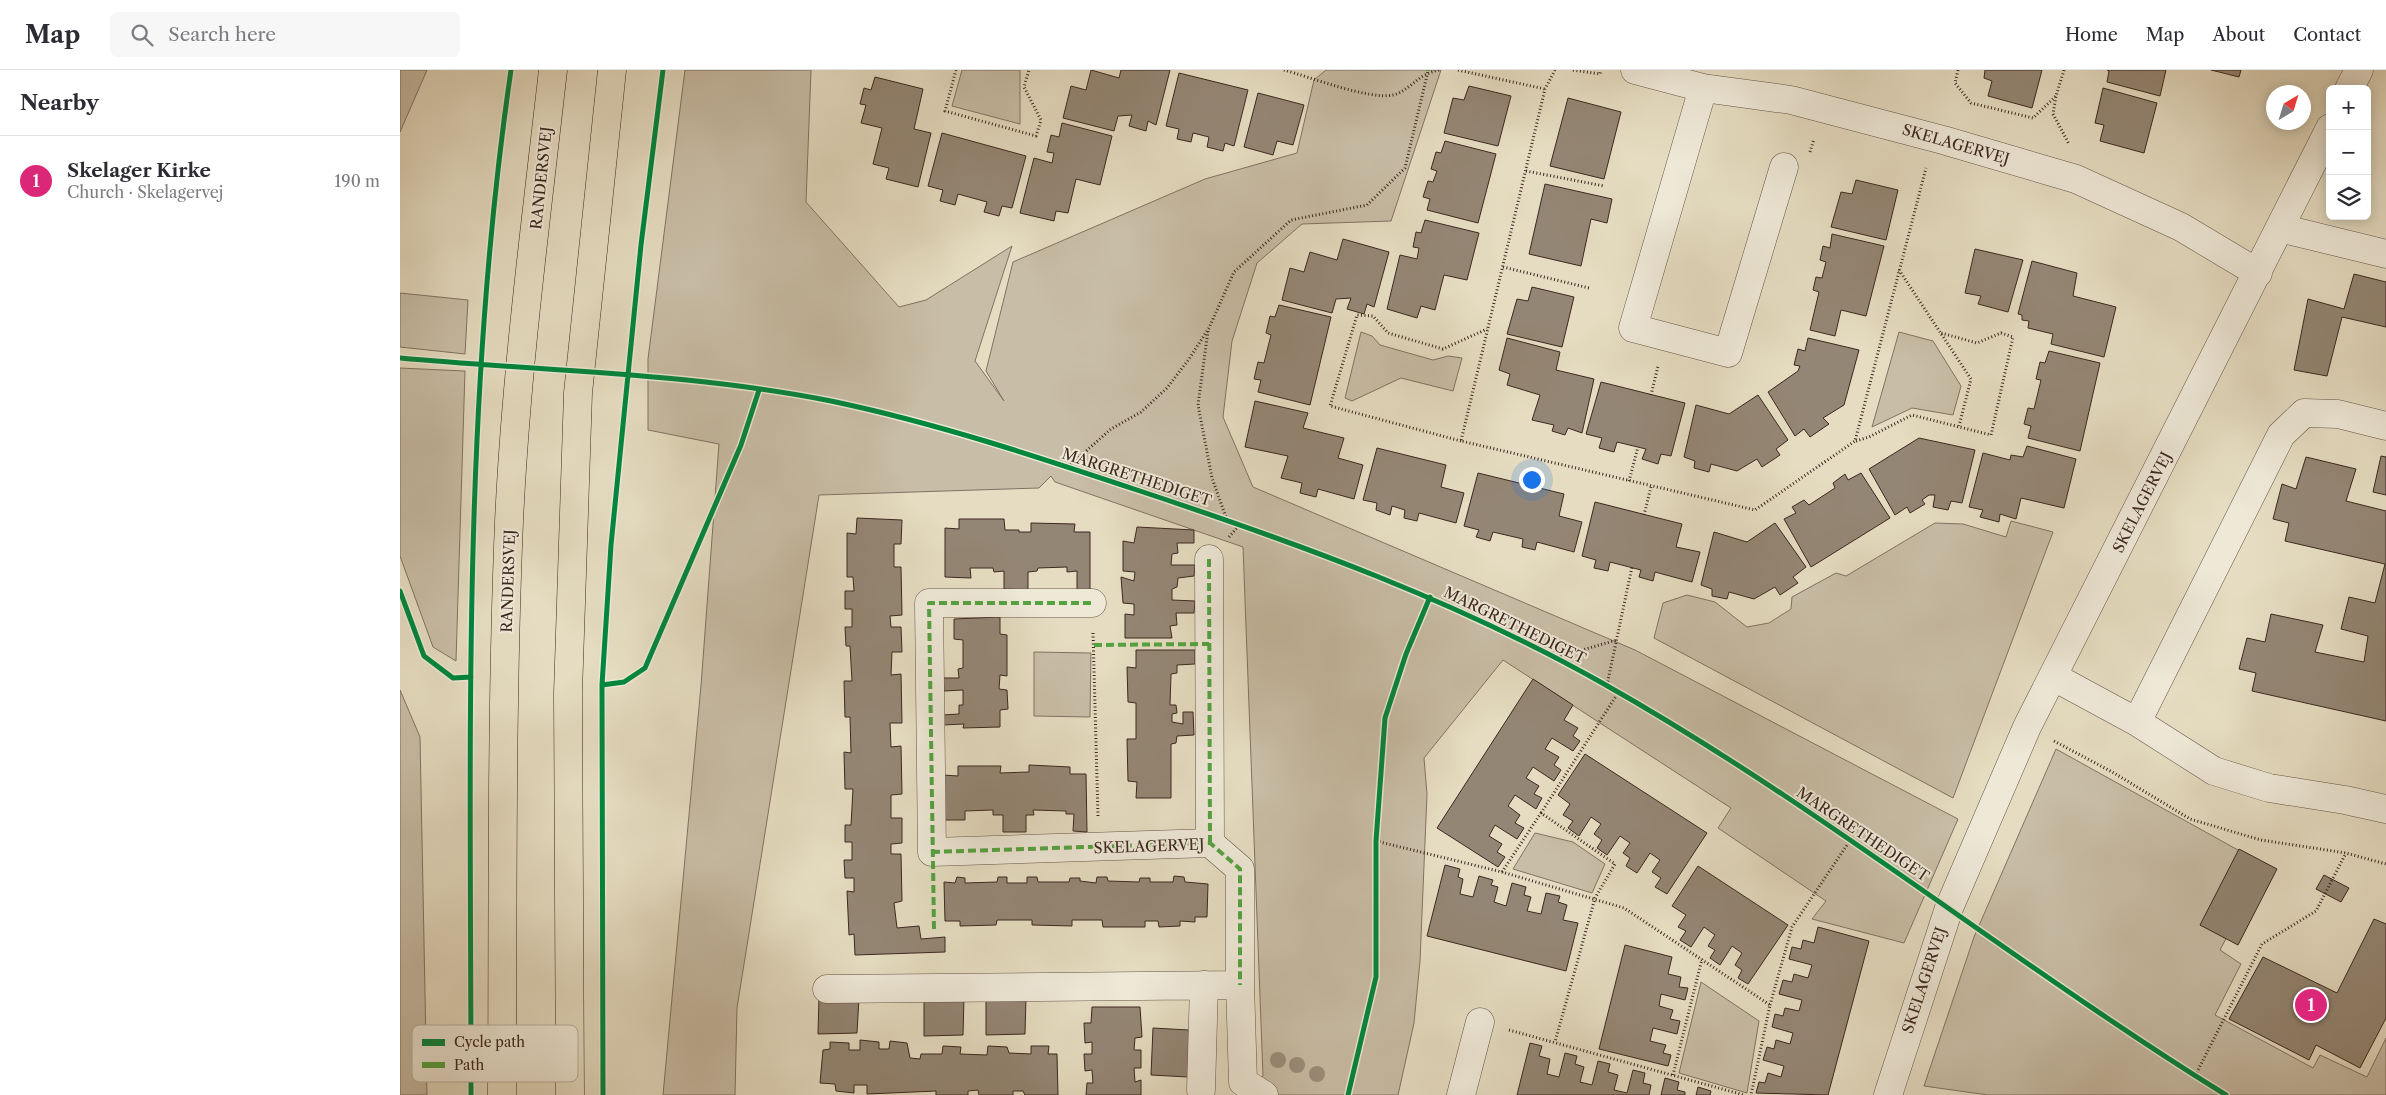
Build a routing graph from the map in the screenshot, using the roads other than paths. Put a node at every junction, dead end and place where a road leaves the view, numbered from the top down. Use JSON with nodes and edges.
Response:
{"nodes":[{"id":1,"x":553,"y":70,"type":"edge"},
{"id":2,"x":612,"y":70,"type":"edge"},
{"id":3,"x":1635,"y":70,"type":"edge"},
{"id":4,"x":2359,"y":70,"type":"edge"},
{"id":5,"x":2351,"y":85,"type":"edge"},
{"id":6,"x":1703,"y":88,"type":"junction"},
{"id":7,"x":2329,"y":130,"type":"edge"},
{"id":8,"x":1784,"y":166,"type":"dead end"},
{"id":9,"x":2280,"y":228,"type":"junction"},
{"id":10,"x":2386,"y":254,"type":"edge"},
{"id":11,"x":2258,"y":273,"type":"junction"},
{"id":12,"x":2386,"y":426,"type":"edge"},
{"id":13,"x":1209,"y":559,"type":"dead end"},
{"id":14,"x":1092,"y":603,"type":"road end"},
{"id":15,"x":2054,"y":677,"type":"junction"},
{"id":16,"x":2137,"y":722,"type":"junction"},
{"id":17,"x":2386,"y":810,"type":"edge"},
{"id":18,"x":1210,"y":843,"type":"junction"},
{"id":19,"x":1204,"y":985,"type":"junction"},
{"id":20,"x":1240,"y":985,"type":"junction"},
{"id":21,"x":827,"y":989,"type":"dead end"},
{"id":22,"x":1480,"y":1022,"type":"road end"},
{"id":23,"x":503,"y":1025,"type":"edge"},
{"id":24,"x":570,"y":1025,"type":"edge"},
{"id":25,"x":502,"y":1082,"type":"edge"},
{"id":26,"x":570,"y":1082,"type":"edge"},
{"id":27,"x":1254,"y":1089,"type":"edge"},
{"id":28,"x":1200,"y":1092,"type":"edge"},
{"id":29,"x":502,"y":1095,"type":"edge"},
{"id":30,"x":570,"y":1095,"type":"edge"},
{"id":31,"x":1461,"y":1095,"type":"edge"},
{"id":32,"x":1888,"y":1095,"type":"edge"}],
"edges":[{"from":1,"to":23,"type":"main road","name":"RANDERSVEJ"},
{"from":2,"to":24,"type":"main road"},
{"from":3,"to":6,"type":"street","name":"SKELAGERVEJ"},
{"from":4,"to":5,"type":"street"},
{"from":6,"to":8,"type":"street"},
{"from":6,"to":11,"type":"street","name":"SKELAGERVEJ"},
{"from":7,"to":9,"type":"street","name":"SKELAGERVEJ"},
{"from":9,"to":10,"type":"street"},
{"from":9,"to":11,"type":"street","name":"SKELAGERVEJ"},
{"from":11,"to":15,"type":"street","name":"SKELAGERVEJ"},
{"from":12,"to":16,"type":"street"},
{"from":13,"to":18,"type":"street"},
{"from":14,"to":18,"type":"street","name":"SKELAGERVEJ"},
{"from":15,"to":16,"type":"street"},
{"from":15,"to":32,"type":"street","name":"SKELAGERVEJ"},
{"from":16,"to":17,"type":"street"},
{"from":18,"to":20,"type":"street","name":"SKELAGERVEJ"},
{"from":19,"to":20,"type":"street"},
{"from":19,"to":21,"type":"street"},
{"from":19,"to":28,"type":"street"},
{"from":20,"to":27,"type":"street","name":"SKELAGERVEJ"},
{"from":22,"to":31,"type":"street"},
{"from":25,"to":29,"type":"main road","name":"RANDERSVEJ"},
{"from":26,"to":30,"type":"main road"},
{"from":27,"to":28,"type":"street","name":"SKELAGERVEJ"}]}
